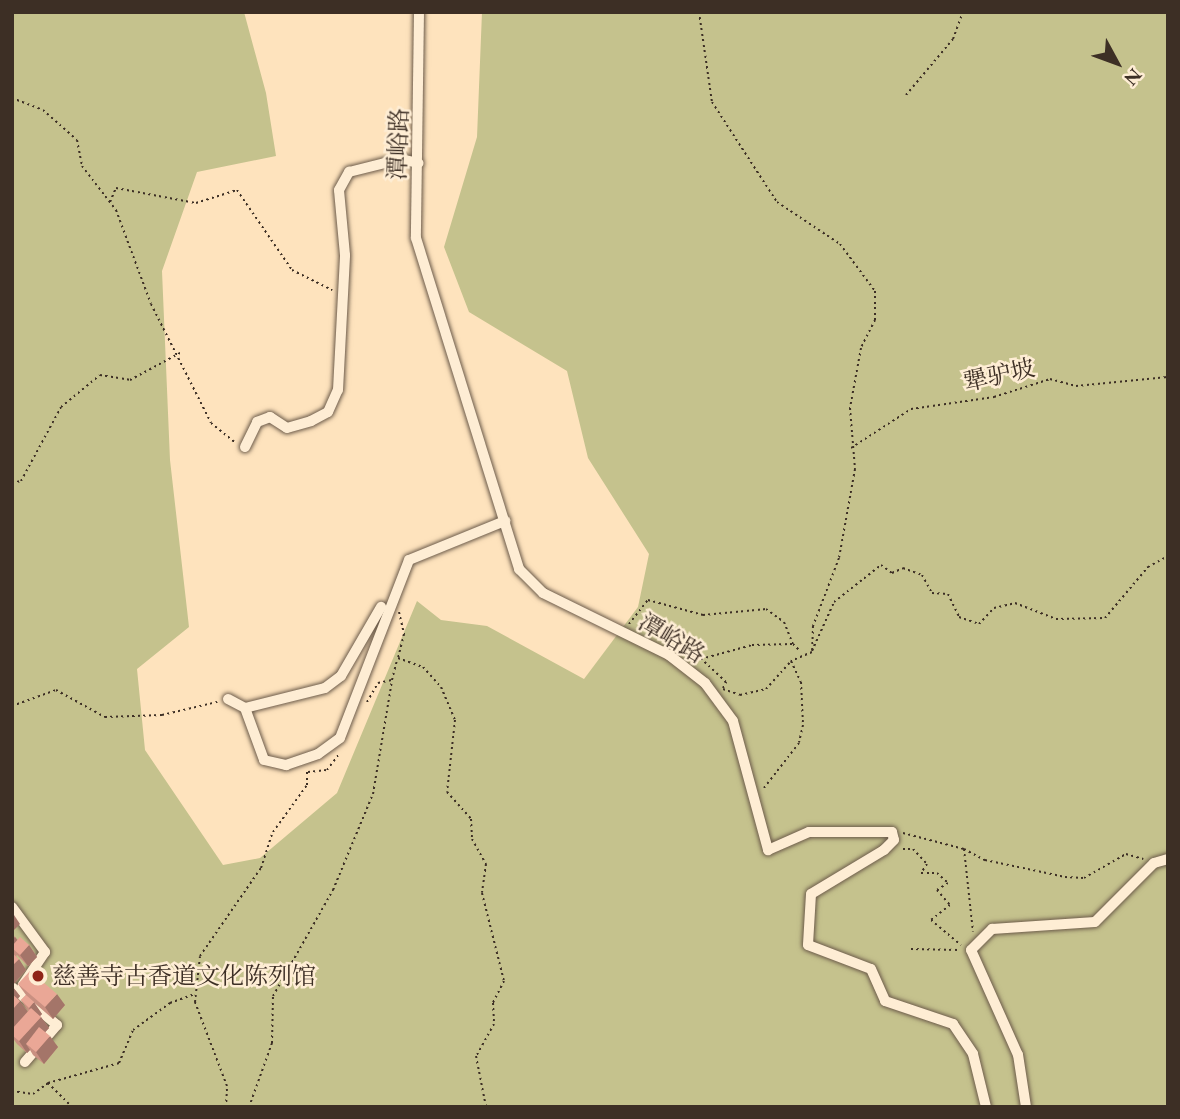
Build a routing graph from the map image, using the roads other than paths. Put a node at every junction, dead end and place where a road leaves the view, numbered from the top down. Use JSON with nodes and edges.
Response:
{"nodes":[{"id":1,"x":419,"y":12,"type":"edge"},
{"id":2,"x":419,"y":163,"type":"junction"},
{"id":3,"x":245,"y":447,"type":"road end"},
{"id":4,"x":505,"y":521,"type":"junction"},
{"id":5,"x":389,"y":601,"type":"junction"},
{"id":6,"x":228,"y":699,"type":"road end"},
{"id":7,"x":245,"y":708,"type":"junction"},
{"id":8,"x":1168,"y":859,"type":"edge"},
{"id":9,"x":12,"y":907,"type":"edge"},
{"id":10,"x":16,"y":989,"type":"edge"},
{"id":11,"x":25,"y":1062,"type":"dead end"},
{"id":12,"x":986,"y":1107,"type":"edge"},
{"id":13,"x":1026,"y":1107,"type":"edge"}],
"edges":[{"from":1,"to":2,"type":"street","name":"潭峪路"},
{"from":2,"to":3,"type":"street"},
{"from":2,"to":4,"type":"street","name":"潭峪路"},
{"from":4,"to":5,"type":"street"},
{"from":4,"to":12,"type":"street","name":"潭峪路"},
{"from":5,"to":7,"type":"street"},
{"from":5,"to":7,"type":"street"},
{"from":6,"to":7,"type":"street"},
{"from":8,"to":13,"type":"street"},
{"from":9,"to":10,"type":"street"},
{"from":10,"to":11,"type":"street"}]}
